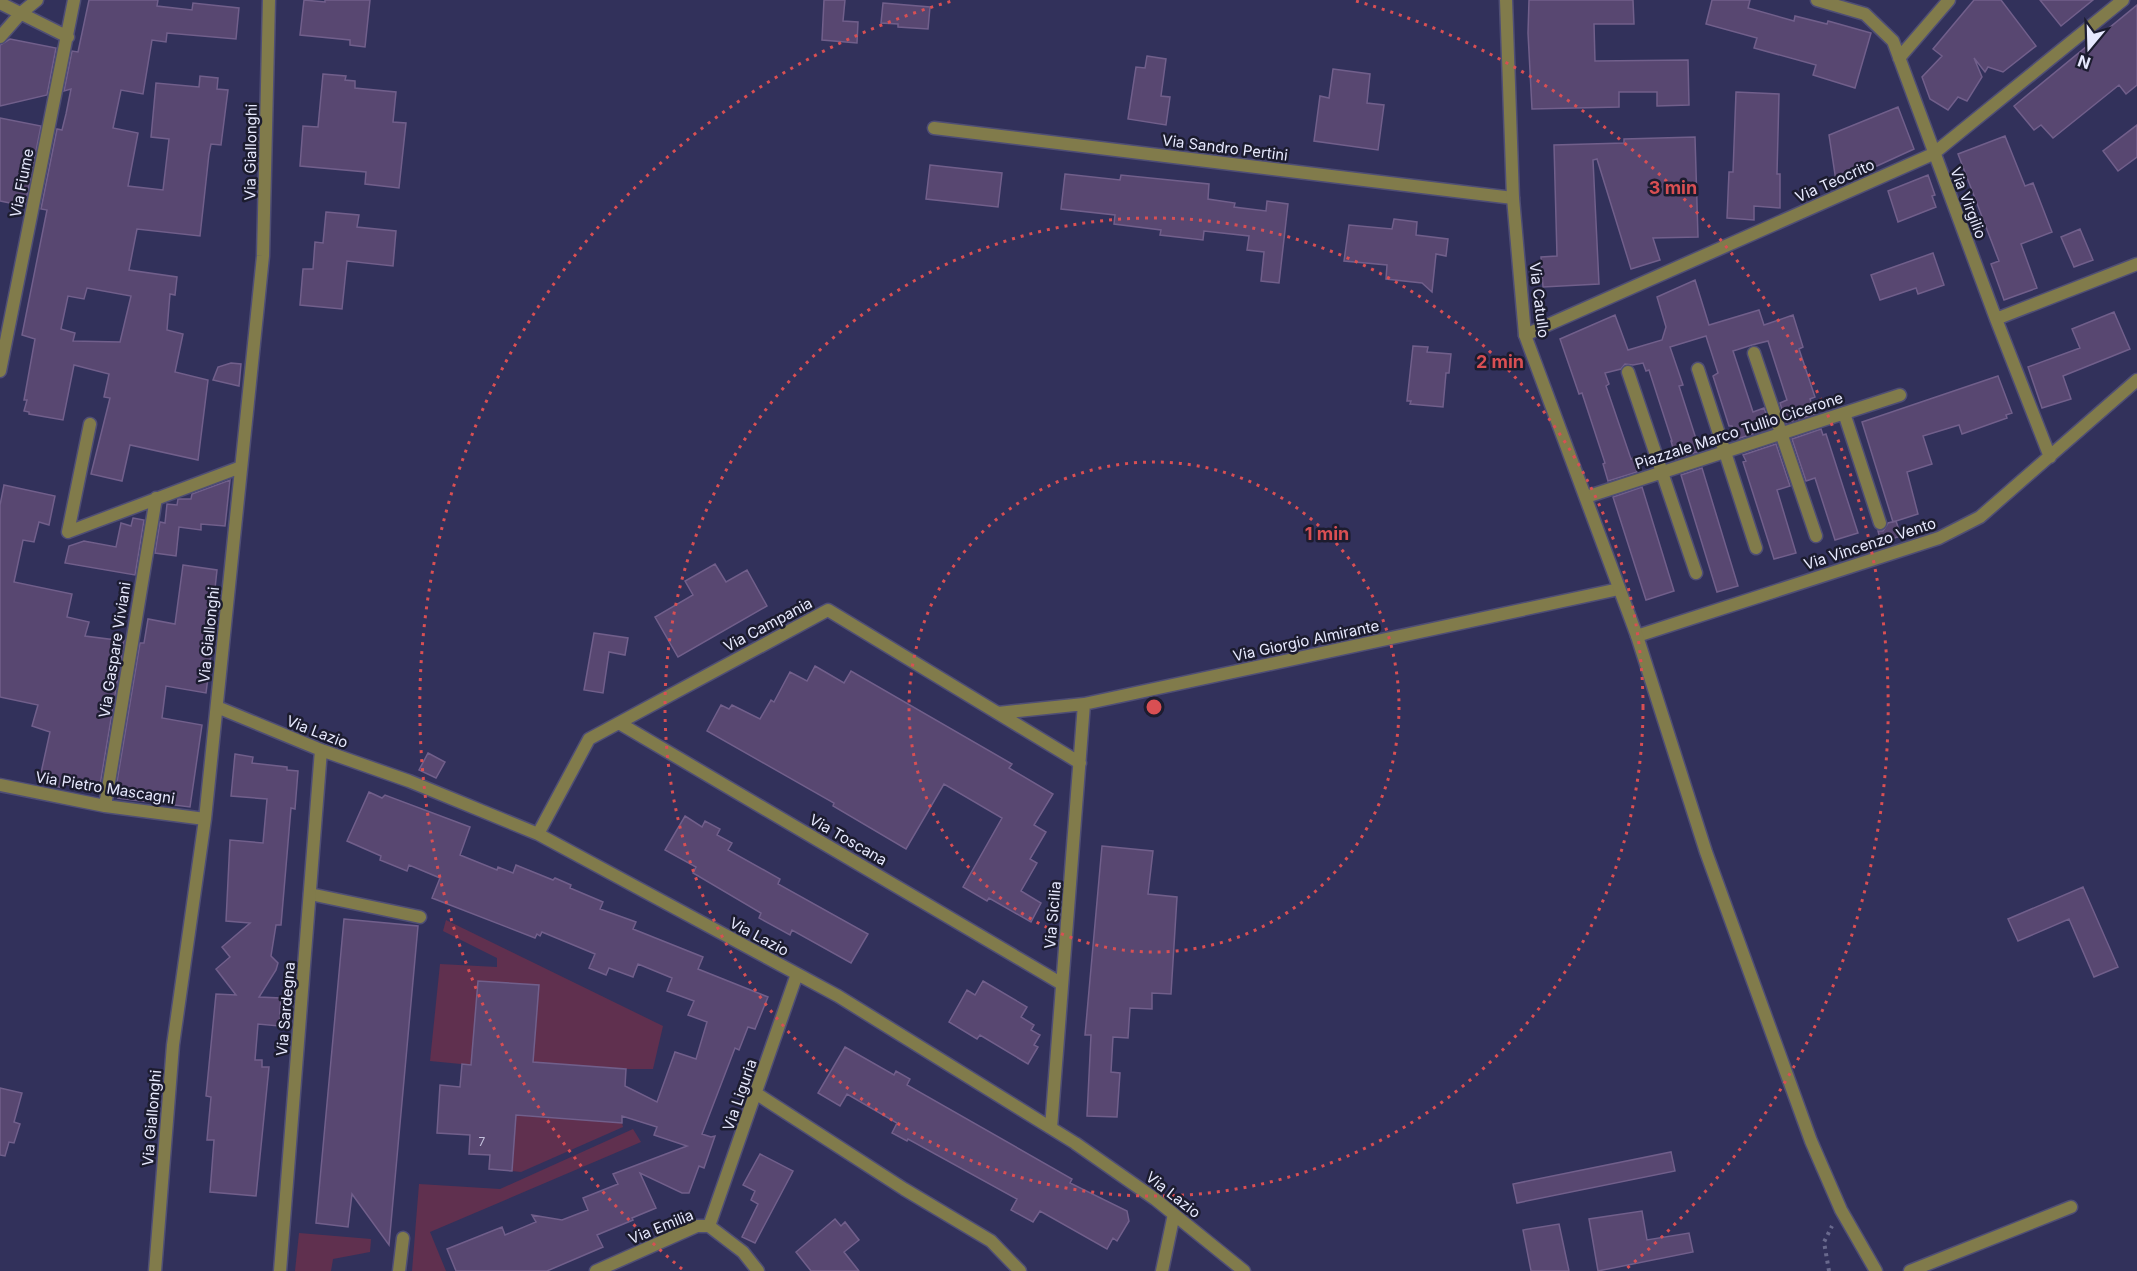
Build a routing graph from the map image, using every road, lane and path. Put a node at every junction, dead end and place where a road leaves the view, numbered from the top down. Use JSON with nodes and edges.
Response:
{"nodes":[{"id":1,"x":37,"y":0,"type":"edge"},
{"id":2,"x":74,"y":0,"type":"edge"},
{"id":3,"x":269,"y":0,"type":"edge"},
{"id":4,"x":1506,"y":0,"type":"edge"},
{"id":5,"x":1817,"y":0,"type":"edge"},
{"id":6,"x":1949,"y":0,"type":"edge"},
{"id":7,"x":2123,"y":0,"type":"edge"},
{"id":8,"x":0,"y":3,"type":"edge"},
{"id":9,"x":21,"y":13,"type":"junction"},
{"id":10,"x":68,"y":37,"type":"junction"},
{"id":11,"x":0,"y":38,"type":"edge"},
{"id":12,"x":1899,"y":58,"type":"junction"},
{"id":13,"x":934,"y":128,"type":"dead end"},
{"id":14,"x":1933,"y":154,"type":"junction"},
{"id":15,"x":1513,"y":198,"type":"junction"},
{"id":16,"x":2137,"y":264,"type":"edge"},
{"id":17,"x":1996,"y":319,"type":"junction"},
{"id":18,"x":1526,"y":335,"type":"junction"},
{"id":19,"x":1754,"y":353,"type":"dead end"},
{"id":20,"x":1698,"y":369,"type":"dead end"},
{"id":21,"x":0,"y":371,"type":"edge"},
{"id":22,"x":1628,"y":372,"type":"dead end"},
{"id":23,"x":2137,"y":380,"type":"edge"},
{"id":24,"x":1900,"y":395,"type":"dead end"},
{"id":25,"x":1844,"y":413,"type":"junction"},
{"id":26,"x":90,"y":424,"type":"dead end"},
{"id":27,"x":1781,"y":434,"type":"junction"},
{"id":28,"x":1725,"y":452,"type":"junction"},
{"id":29,"x":2050,"y":457,"type":"junction"},
{"id":30,"x":241,"y":467,"type":"junction"},
{"id":31,"x":1663,"y":472,"type":"junction"},
{"id":32,"x":1586,"y":497,"type":"junction"},
{"id":33,"x":156,"y":498,"type":"junction"},
{"id":34,"x":1880,"y":523,"type":"dead end"},
{"id":35,"x":1816,"y":536,"type":"dead end"},
{"id":36,"x":1756,"y":548,"type":"dead end"},
{"id":37,"x":1696,"y":573,"type":"dead end"},
{"id":38,"x":1619,"y":589,"type":"junction"},
{"id":39,"x":1637,"y":636,"type":"junction"},
{"id":40,"x":1084,"y":704,"type":"junction"},
{"id":41,"x":217,"y":707,"type":"junction"},
{"id":42,"x":998,"y":713,"type":"junction"},
{"id":43,"x":619,"y":723,"type":"junction"},
{"id":44,"x":321,"y":750,"type":"junction"},
{"id":45,"x":1080,"y":763,"type":"junction"},
{"id":46,"x":0,"y":785,"type":"edge"},
{"id":47,"x":105,"y":806,"type":"junction"},
{"id":48,"x":205,"y":819,"type":"junction"},
{"id":49,"x":538,"y":834,"type":"junction"},
{"id":50,"x":310,"y":894,"type":"junction"},
{"id":51,"x":420,"y":917,"type":"dead end"},
{"id":52,"x":797,"y":975,"type":"junction"},
{"id":53,"x":1062,"y":984,"type":"junction"},
{"id":54,"x":757,"y":1094,"type":"junction"},
{"id":55,"x":1051,"y":1128,"type":"junction"},
{"id":56,"x":2071,"y":1207,"type":"dead end"},
{"id":57,"x":1840,"y":1210,"type":"junction"},
{"id":58,"x":1174,"y":1214,"type":"junction"},
{"id":59,"x":709,"y":1226,"type":"junction"},
{"id":60,"x":403,"y":1238,"type":"dead end"},
{"id":61,"x":155,"y":1271,"type":"edge"},
{"id":62,"x":280,"y":1271,"type":"edge"},
{"id":63,"x":399,"y":1271,"type":"edge"},
{"id":64,"x":596,"y":1271,"type":"edge"},
{"id":65,"x":758,"y":1271,"type":"edge"},
{"id":66,"x":1020,"y":1271,"type":"edge"},
{"id":67,"x":1162,"y":1271,"type":"edge"},
{"id":68,"x":1244,"y":1271,"type":"edge"},
{"id":69,"x":1829,"y":1271,"type":"edge"},
{"id":70,"x":1876,"y":1271,"type":"edge"},
{"id":71,"x":1910,"y":1271,"type":"edge"}],
"edges":[{"from":1,"to":9,"type":"street"},
{"from":2,"to":10,"type":"street","name":"Via Fiume"},
{"from":3,"to":30,"type":"street","name":"Via Giallonghi"},
{"from":4,"to":15,"type":"street","name":"Via Catullo"},
{"from":5,"to":12,"type":"street","name":"Via Virgilio"},
{"from":6,"to":12,"type":"street"},
{"from":7,"to":14,"type":"street","name":"Via Teocrito"},
{"from":8,"to":9,"type":"street"},
{"from":9,"to":10,"type":"street"},
{"from":9,"to":11,"type":"street"},
{"from":10,"to":21,"type":"street","name":"Via Fiume"},
{"from":12,"to":14,"type":"street","name":"Via Virgilio"},
{"from":13,"to":15,"type":"street","name":"Via Sandro Pertini"},
{"from":14,"to":17,"type":"street","name":"Via Virgilio"},
{"from":14,"to":18,"type":"street","name":"Via Teocrito"},
{"from":15,"to":18,"type":"street","name":"Via Catullo"},
{"from":16,"to":17,"type":"street"},
{"from":17,"to":29,"type":"street","name":"Via Virgilio"},
{"from":18,"to":32,"type":"street","name":"Via Catullo"},
{"from":19,"to":27,"type":"street"},
{"from":20,"to":28,"type":"street"},
{"from":22,"to":31,"type":"street"},
{"from":23,"to":29,"type":"street","name":"Via Vincenzo Vento"},
{"from":24,"to":25,"type":"street","name":"Piazzale Marco Tullio Cicerone"},
{"from":25,"to":27,"type":"street","name":"Piazzale Marco Tullio Cicerone"},
{"from":25,"to":34,"type":"street"},
{"from":26,"to":33,"type":"street"},
{"from":27,"to":28,"type":"street","name":"Piazzale Marco Tullio Cicerone"},
{"from":27,"to":35,"type":"street"},
{"from":28,"to":31,"type":"street","name":"Piazzale Marco Tullio Cicerone"},
{"from":28,"to":36,"type":"street"},
{"from":29,"to":39,"type":"street","name":"Via Vincenzo Vento"},
{"from":30,"to":33,"type":"street"},
{"from":30,"to":41,"type":"street","name":"Via Giallonghi"},
{"from":31,"to":32,"type":"street","name":"Piazzale Marco Tullio Cicerone"},
{"from":31,"to":37,"type":"street"},
{"from":32,"to":38,"type":"street","name":"Via Catullo"},
{"from":33,"to":47,"type":"street","name":"Via Gaspare Viviani"},
{"from":38,"to":39,"type":"street","name":"Via Catullo"},
{"from":38,"to":40,"type":"street","name":"Via Giorgio Almirante"},
{"from":39,"to":57,"type":"street","name":"Via Catullo"},
{"from":40,"to":42,"type":"street","name":"Via Giorgio Almirante"},
{"from":40,"to":45,"type":"street","name":"Via Sicilia"},
{"from":41,"to":44,"type":"street","name":"Via Lazio"},
{"from":41,"to":48,"type":"street","name":"Via Giallonghi"},
{"from":42,"to":43,"type":"street","name":"Via Campania"},
{"from":42,"to":45,"type":"street","name":"Via Campania"},
{"from":43,"to":49,"type":"street","name":"Via Campania"},
{"from":43,"to":53,"type":"street","name":"Via Toscana"},
{"from":44,"to":49,"type":"street","name":"Via Lazio"},
{"from":44,"to":50,"type":"street","name":"Via Sardegna"},
{"from":45,"to":53,"type":"street","name":"Via Sicilia"},
{"from":46,"to":47,"type":"street","name":"Via Pietro Mascagni"},
{"from":47,"to":48,"type":"street","name":"Via Pietro Mascagni"},
{"from":48,"to":61,"type":"street","name":"Via Giallonghi"},
{"from":49,"to":52,"type":"street","name":"Via Lazio"},
{"from":50,"to":51,"type":"street"},
{"from":50,"to":62,"type":"street","name":"Via Sardegna"},
{"from":52,"to":54,"type":"street","name":"Via Liguria"},
{"from":52,"to":55,"type":"street","name":"Via Lazio"},
{"from":53,"to":55,"type":"street","name":"Via Sicilia"},
{"from":54,"to":59,"type":"street","name":"Via Liguria"},
{"from":54,"to":66,"type":"street"},
{"from":55,"to":58,"type":"street","name":"Via Lazio"},
{"from":56,"to":71,"type":"street"},
{"from":57,"to":69,"type":"path"},
{"from":57,"to":70,"type":"street","name":"Via Catullo"},
{"from":58,"to":67,"type":"street"},
{"from":58,"to":68,"type":"street","name":"Via Lazio"},
{"from":59,"to":64,"type":"street","name":"Via Emilia"},
{"from":59,"to":65,"type":"street","name":"Via Emilia"},
{"from":60,"to":63,"type":"street"}]}
